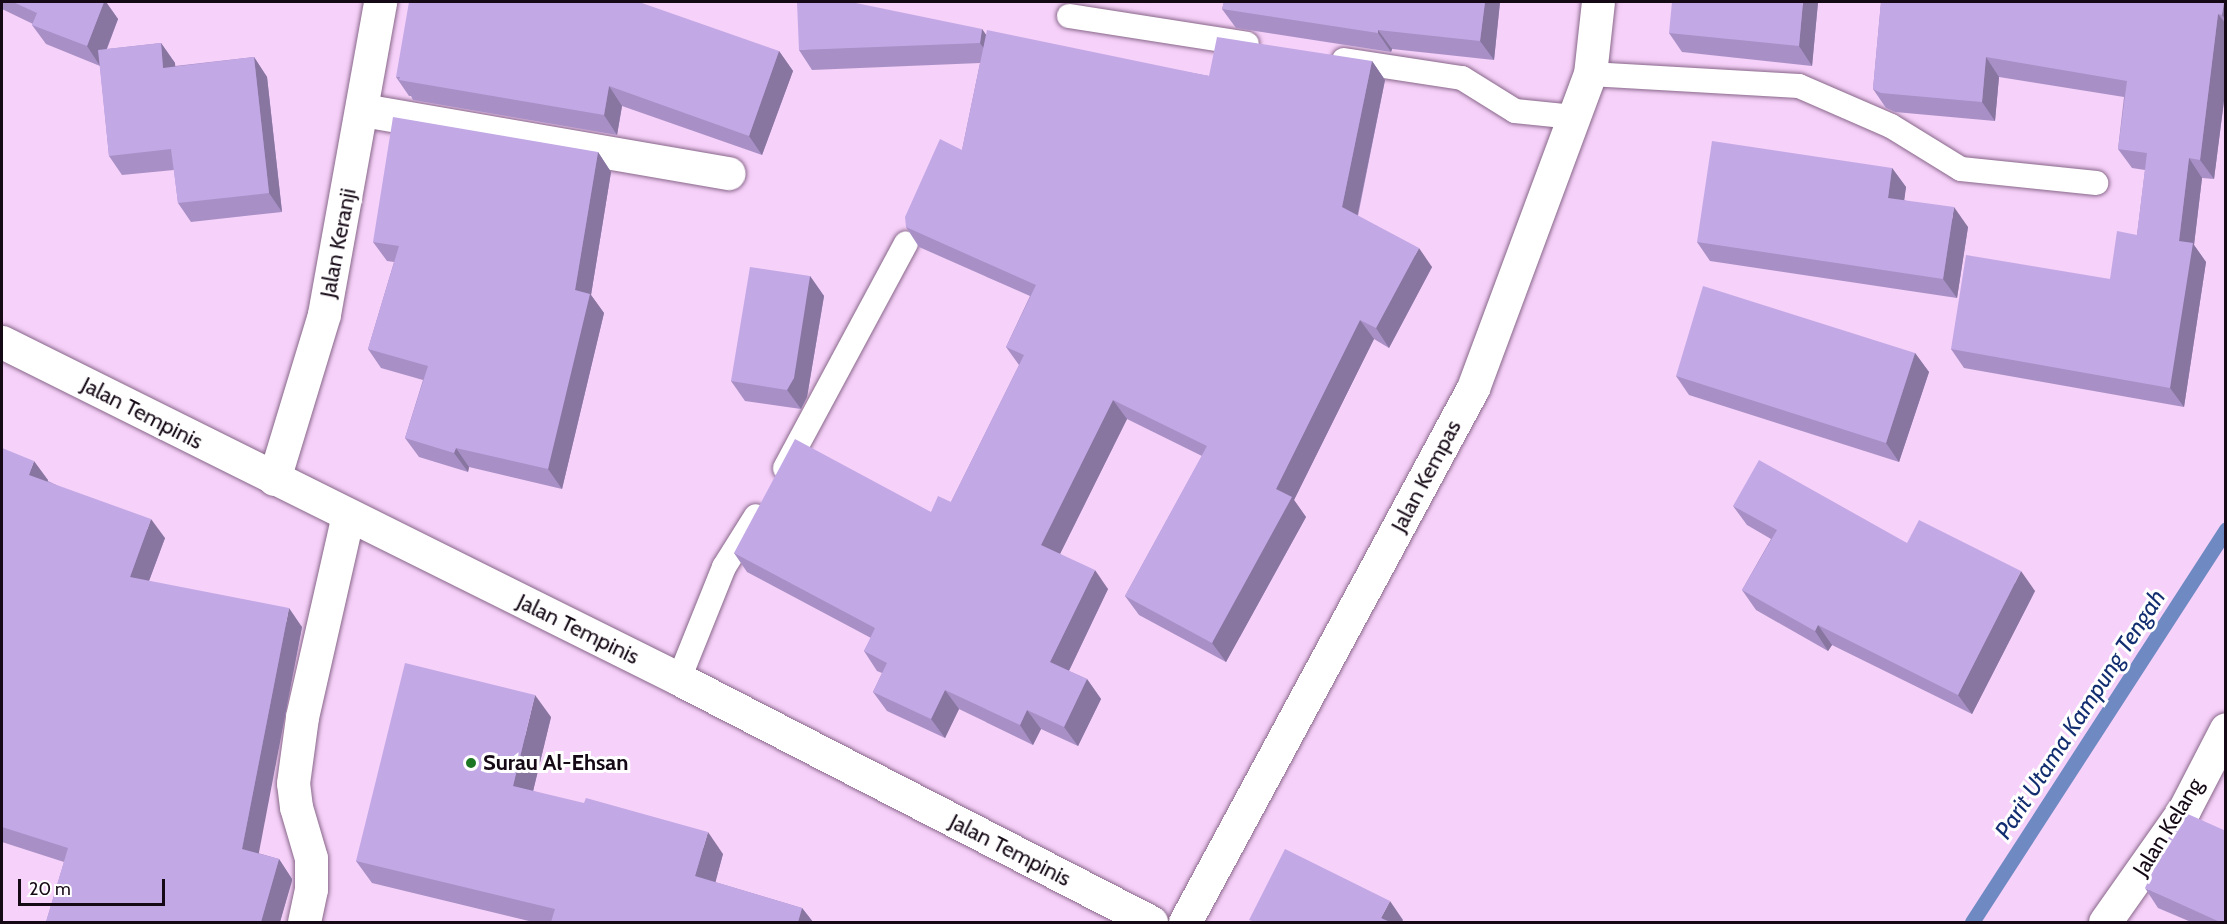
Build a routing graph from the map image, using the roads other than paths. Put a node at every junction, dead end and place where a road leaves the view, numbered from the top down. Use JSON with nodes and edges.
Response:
{"nodes":[{"id":1,"x":380,"y":2,"type":"edge"},
{"id":2,"x":1598,"y":2,"type":"edge"},
{"id":3,"x":1069,"y":16,"type":"dead end"},
{"id":4,"x":1265,"y":47,"type":"edge"},
{"id":5,"x":1323,"y":56,"type":"edge"},
{"id":6,"x":1590,"y":74,"type":"junction"},
{"id":7,"x":363,"y":110,"type":"junction"},
{"id":8,"x":1574,"y":117,"type":"junction"},
{"id":9,"x":729,"y":173,"type":"dead end"},
{"id":10,"x":2096,"y":183,"type":"dead end"},
{"id":11,"x":906,"y":243,"type":"edge"},
{"id":12,"x":2,"y":342,"type":"edge"},
{"id":13,"x":273,"y":479,"type":"junction"},
{"id":14,"x":348,"y":515,"type":"junction"},
{"id":15,"x":679,"y":679,"type":"junction"},
{"id":16,"x":2226,"y":729,"type":"edge"},
{"id":17,"x":303,"y":922,"type":"edge"},
{"id":18,"x":1151,"y":922,"type":"edge"},
{"id":19,"x":1185,"y":922,"type":"edge"},
{"id":20,"x":2105,"y":922,"type":"edge"}],
"edges":[{"from":1,"to":7,"type":"street","name":"Jalan Keranji"},
{"from":2,"to":6,"type":"street","name":"Jalan Kempas"},
{"from":3,"to":4,"type":"lane"},
{"from":5,"to":8,"type":"lane"},
{"from":6,"to":8,"type":"street","name":"Jalan Kempas"},
{"from":6,"to":10,"type":"lane"},
{"from":7,"to":9,"type":"street"},
{"from":7,"to":13,"type":"street","name":"Jalan Keranji"},
{"from":8,"to":19,"type":"street","name":"Jalan Kempas"},
{"from":11,"to":15,"type":"lane"},
{"from":12,"to":13,"type":"street","name":"Jalan Tempinis"},
{"from":13,"to":14,"type":"street","name":"Jalan Tempinis"},
{"from":14,"to":15,"type":"street","name":"Jalan Tempinis"},
{"from":14,"to":17,"type":"street"},
{"from":15,"to":18,"type":"street","name":"Jalan Tempinis"},
{"from":16,"to":20,"type":"street","name":"Jalan Kelang"}]}
